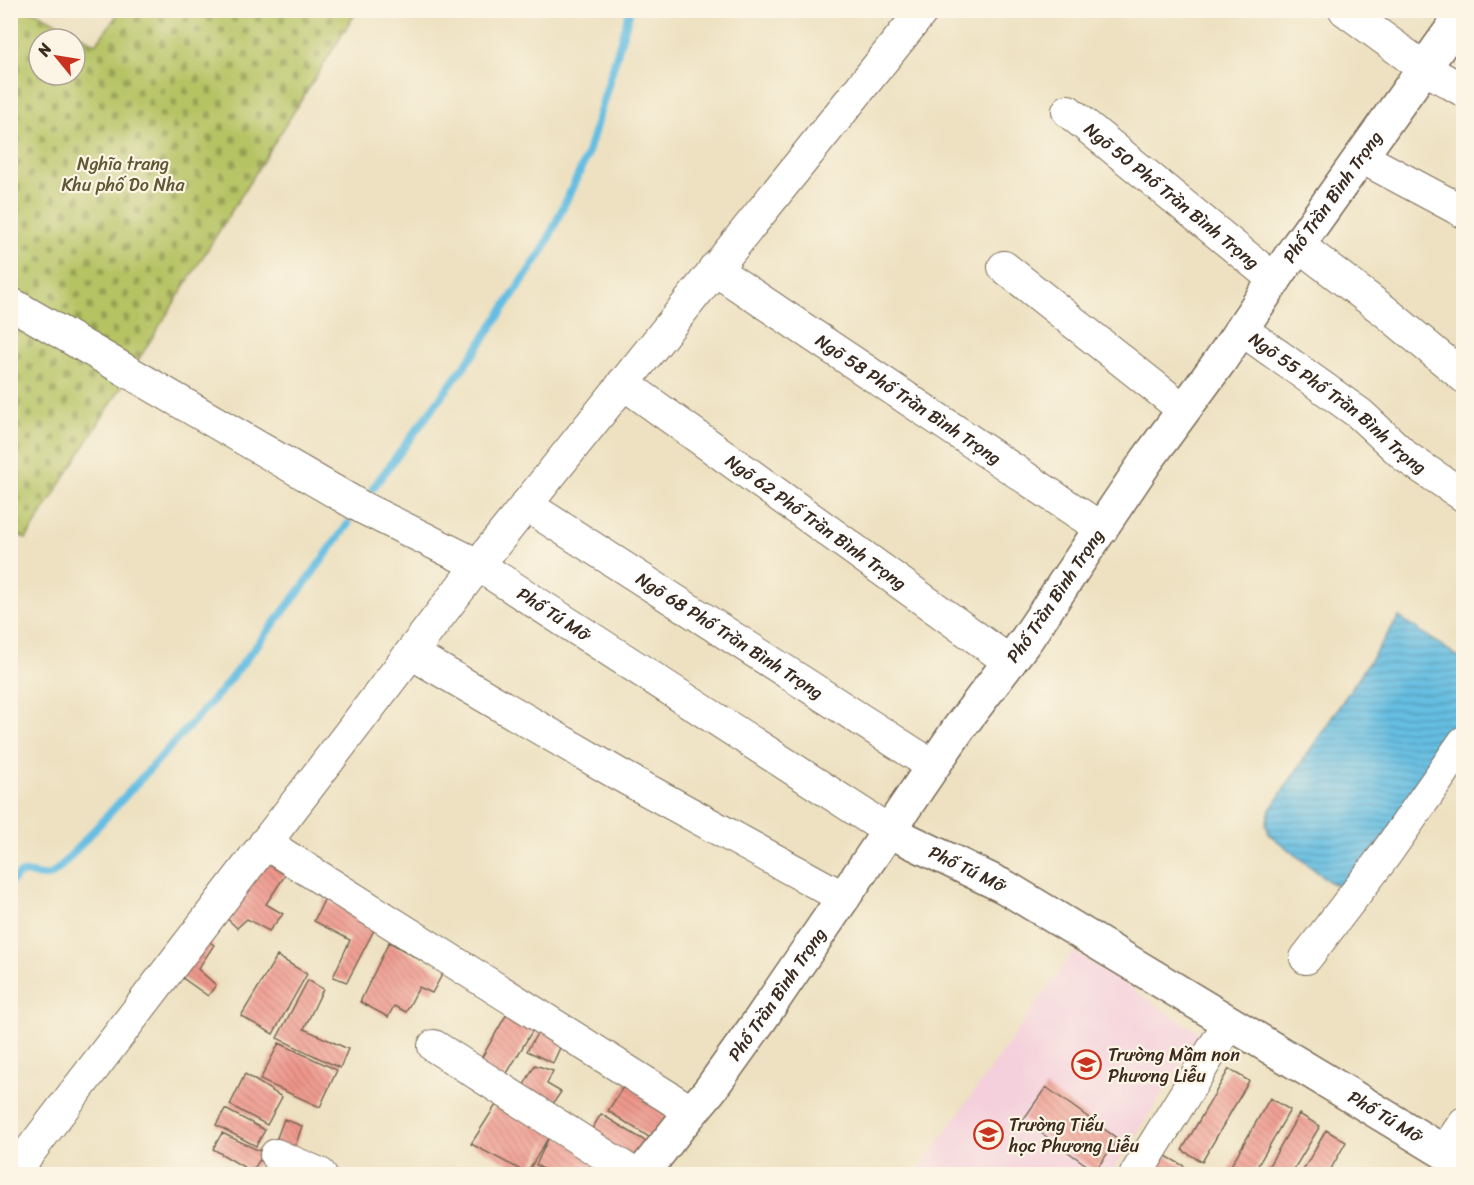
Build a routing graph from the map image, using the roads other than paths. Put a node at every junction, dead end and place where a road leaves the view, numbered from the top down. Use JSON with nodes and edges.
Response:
{"nodes":[{"id":1,"x":923,"y":10,"type":"edge"},
{"id":2,"x":1345,"y":10,"type":"edge"},
{"id":3,"x":1464,"y":12,"type":"edge"},
{"id":4,"x":1424,"y":68,"type":"junction"},
{"id":5,"x":1464,"y":91,"type":"edge"},
{"id":6,"x":1068,"y":111,"type":"dead end"},
{"id":7,"x":1361,"y":157,"type":"junction"},
{"id":8,"x":1464,"y":212,"type":"edge"},
{"id":9,"x":1298,"y":245,"type":"junction"},
{"id":10,"x":1004,"y":267,"type":"dead end"},
{"id":11,"x":714,"y":269,"type":"junction"},
{"id":12,"x":1275,"y":280,"type":"junction"},
{"id":13,"x":10,"y":303,"type":"edge"},
{"id":14,"x":1241,"y":329,"type":"junction"},
{"id":15,"x":1464,"y":377,"type":"edge"},
{"id":16,"x":624,"y":383,"type":"junction"},
{"id":17,"x":1184,"y":410,"type":"junction"},
{"id":18,"x":1464,"y":496,"type":"edge"},
{"id":19,"x":526,"y":505,"type":"junction"},
{"id":20,"x":1102,"y":529,"type":"junction"},
{"id":21,"x":478,"y":565,"type":"junction"},
{"id":22,"x":411,"y":653,"type":"junction"},
{"id":23,"x":1010,"y":662,"type":"junction"},
{"id":24,"x":1464,"y":742,"type":"edge"},
{"id":25,"x":933,"y":766,"type":"junction"},
{"id":26,"x":889,"y":831,"type":"junction"},
{"id":27,"x":265,"y":843,"type":"junction"},
{"id":28,"x":844,"y":898,"type":"junction"},
{"id":29,"x":1306,"y":958,"type":"dead end"},
{"id":30,"x":1229,"y":1023,"type":"junction"},
{"id":31,"x":434,"y":1046,"type":"dead end"},
{"id":32,"x":692,"y":1112,"type":"junction"},
{"id":33,"x":1464,"y":1123,"type":"edge"},
{"id":34,"x":276,"y":1155,"type":"dead end"},
{"id":35,"x":1454,"y":1158,"type":"edge"},
{"id":36,"x":15,"y":1174,"type":"edge"},
{"id":37,"x":320,"y":1174,"type":"edge"},
{"id":38,"x":634,"y":1174,"type":"edge"},
{"id":39,"x":642,"y":1174,"type":"edge"},
{"id":40,"x":1136,"y":1174,"type":"edge"}],
"edges":[{"from":1,"to":11,"type":"street"},
{"from":2,"to":4,"type":"street"},
{"from":3,"to":4,"type":"main road","name":"Phố Trần Bình Trọng"},
{"from":4,"to":5,"type":"street"},
{"from":4,"to":7,"type":"main road","name":"Phố Trần Bình Trọng"},
{"from":6,"to":12,"type":"street","name":"Ngõ 50 Phố Trần Bình Trọng"},
{"from":7,"to":8,"type":"street"},
{"from":7,"to":9,"type":"main road","name":"Phố Trần Bình Trọng"},
{"from":9,"to":12,"type":"main road","name":"Phố Trần Bình Trọng"},
{"from":9,"to":15,"type":"street"},
{"from":10,"to":17,"type":"street"},
{"from":11,"to":16,"type":"street"},
{"from":11,"to":20,"type":"street","name":"Ngõ 58 Phố Trần Bình Trọng"},
{"from":12,"to":14,"type":"main road","name":"Phố Trần Bình Trọng"},
{"from":13,"to":21,"type":"street","name":"Phố Tú Mỡ"},
{"from":14,"to":17,"type":"main road","name":"Phố Trần Bình Trọng"},
{"from":14,"to":18,"type":"street","name":"Ngõ 55 Phố Trần Bình Trọng"},
{"from":16,"to":19,"type":"street"},
{"from":16,"to":23,"type":"street","name":"Ngõ 62 Phố Trần Bình Trọng"},
{"from":17,"to":20,"type":"main road","name":"Phố Trần Bình Trọng"},
{"from":19,"to":21,"type":"street"},
{"from":19,"to":25,"type":"street","name":"Ngõ 68 Phố Trần Bình Trọng"},
{"from":20,"to":23,"type":"main road","name":"Phố Trần Bình Trọng"},
{"from":21,"to":22,"type":"street"},
{"from":21,"to":26,"type":"street","name":"Phố Tú Mỡ"},
{"from":22,"to":27,"type":"street"},
{"from":22,"to":28,"type":"street"},
{"from":23,"to":25,"type":"main road","name":"Phố Trần Bình Trọng"},
{"from":24,"to":29,"type":"street"},
{"from":25,"to":26,"type":"main road","name":"Phố Trần Bình Trọng"},
{"from":26,"to":28,"type":"main road","name":"Phố Trần Bình Trọng"},
{"from":26,"to":30,"type":"main road","name":"Phố Tú Mỡ"},
{"from":27,"to":32,"type":"street"},
{"from":27,"to":36,"type":"street"},
{"from":28,"to":32,"type":"main road","name":"Phố Trần Bình Trọng"},
{"from":30,"to":35,"type":"main road","name":"Phố Tú Mỡ"},
{"from":30,"to":40,"type":"street"},
{"from":31,"to":38,"type":"street"},
{"from":32,"to":39,"type":"main road","name":"Phố Trần Bình Trọng"},
{"from":33,"to":35,"type":"street"},
{"from":34,"to":37,"type":"street"}]}
